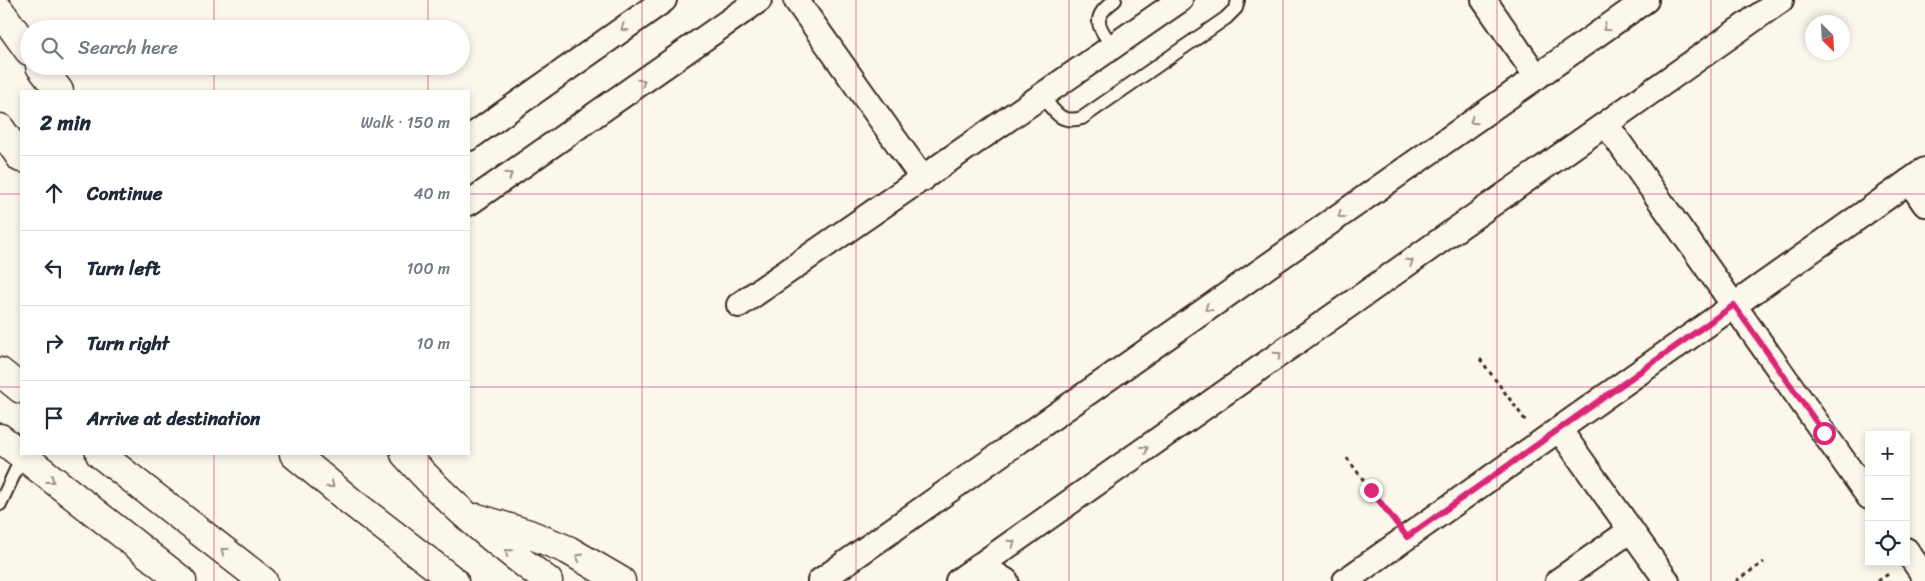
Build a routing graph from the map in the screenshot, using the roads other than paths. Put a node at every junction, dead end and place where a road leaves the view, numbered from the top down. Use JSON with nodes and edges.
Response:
{"nodes":[{"id":1,"x":664,"y":0,"type":"edge"},
{"id":2,"x":759,"y":0,"type":"edge"},
{"id":3,"x":796,"y":0,"type":"edge"},
{"id":4,"x":1115,"y":0,"type":"edge"},
{"id":5,"x":1180,"y":0,"type":"edge"},
{"id":6,"x":1238,"y":0,"type":"edge"},
{"id":7,"x":1484,"y":0,"type":"edge"},
{"id":8,"x":1646,"y":0,"type":"edge"},
{"id":9,"x":1781,"y":0,"type":"edge"},
{"id":10,"x":0,"y":11,"type":"edge"},
{"id":11,"x":20,"y":39,"type":"edge"},
{"id":12,"x":1113,"y":47,"type":"junction"},
{"id":13,"x":47,"y":75,"type":"edge"},
{"id":14,"x":1537,"y":77,"type":"junction"},
{"id":15,"x":58,"y":90,"type":"edge"},
{"id":16,"x":1042,"y":96,"type":"junction"},
{"id":17,"x":1606,"y":124,"type":"junction"},
{"id":18,"x":0,"y":128,"type":"edge"},
{"id":19,"x":470,"y":137,"type":"edge"},
{"id":20,"x":20,"y":157,"type":"edge"},
{"id":21,"x":1917,"y":175,"type":"edge"},
{"id":22,"x":923,"y":178,"type":"junction"},
{"id":23,"x":470,"y":202,"type":"edge"},
{"id":24,"x":1925,"y":204,"type":"edge"},
{"id":25,"x":739,"y":305,"type":"dead end"},
{"id":26,"x":1734,"y":305,"type":"junction"},
{"id":27,"x":0,"y":372,"type":"edge"},
{"id":28,"x":20,"y":388,"type":"edge"},
{"id":29,"x":1551,"y":435,"type":"junction"},
{"id":30,"x":0,"y":438,"type":"edge"},
{"id":31,"x":101,"y":455,"type":"edge"},
{"id":32,"x":295,"y":455,"type":"edge"},
{"id":33,"x":22,"y":457,"type":"junction"},
{"id":34,"x":409,"y":458,"type":"edge"},
{"id":35,"x":1865,"y":491,"type":"edge"},
{"id":36,"x":0,"y":504,"type":"edge"},
{"id":37,"x":461,"y":512,"type":"junction"},
{"id":38,"x":1631,"y":530,"type":"junction"},
{"id":39,"x":1910,"y":556,"type":"edge"},
{"id":40,"x":980,"y":565,"type":"junction"},
{"id":41,"x":1925,"y":577,"type":"edge"},
{"id":42,"x":1571,"y":578,"type":"edge"},
{"id":43,"x":821,"y":580,"type":"edge"},
{"id":44,"x":182,"y":581,"type":"edge"},
{"id":45,"x":263,"y":581,"type":"edge"},
{"id":46,"x":454,"y":581,"type":"edge"},
{"id":47,"x":548,"y":581,"type":"edge"},
{"id":48,"x":621,"y":581,"type":"edge"},
{"id":49,"x":958,"y":581,"type":"edge"},
{"id":50,"x":1006,"y":581,"type":"edge"},
{"id":51,"x":1345,"y":581,"type":"edge"},
{"id":52,"x":1667,"y":581,"type":"edge"}],
"edges":[{"from":1,"to":19,"type":"street","one_way":true},
{"from":23,"to":2,"type":"street","one_way":true},
{"from":3,"to":22,"type":"street"},
{"from":4,"to":12,"type":"lane"},
{"from":5,"to":12,"type":"street"},
{"from":6,"to":16,"type":"lane"},
{"from":7,"to":14,"type":"street"},
{"from":8,"to":14,"type":"street","one_way":true},
{"from":9,"to":17,"type":"street"},
{"from":10,"to":11,"type":"main road"},
{"from":12,"to":16,"type":"street"},
{"from":13,"to":15,"type":"main road"},
{"from":14,"to":43,"type":"street","one_way":true},
{"from":16,"to":22,"type":"street"},
{"from":17,"to":26,"type":"street"},
{"from":40,"to":17,"type":"street","one_way":true},
{"from":18,"to":20,"type":"main road"},
{"from":21,"to":24,"type":"street"},
{"from":21,"to":26,"type":"street"},
{"from":22,"to":25,"type":"street"},
{"from":26,"to":29,"type":"street"},
{"from":26,"to":35,"type":"street"},
{"from":27,"to":28,"type":"main road"},
{"from":29,"to":38,"type":"street"},
{"from":29,"to":51,"type":"street"},
{"from":30,"to":33,"type":"main road"},
{"from":45,"to":31,"type":"main road","one_way":true},
{"from":32,"to":46,"type":"main road","one_way":true},
{"from":33,"to":36,"type":"lane"},
{"from":33,"to":44,"type":"main road","one_way":true},
{"from":34,"to":37,"type":"main road"},
{"from":47,"to":37,"type":"main road","one_way":true},
{"from":48,"to":37,"type":"main road","one_way":true},
{"from":38,"to":42,"type":"street"},
{"from":38,"to":52,"type":"street"},
{"from":39,"to":41,"type":"street"},
{"from":40,"to":49,"type":"street"},
{"from":40,"to":50,"type":"street"}]}
